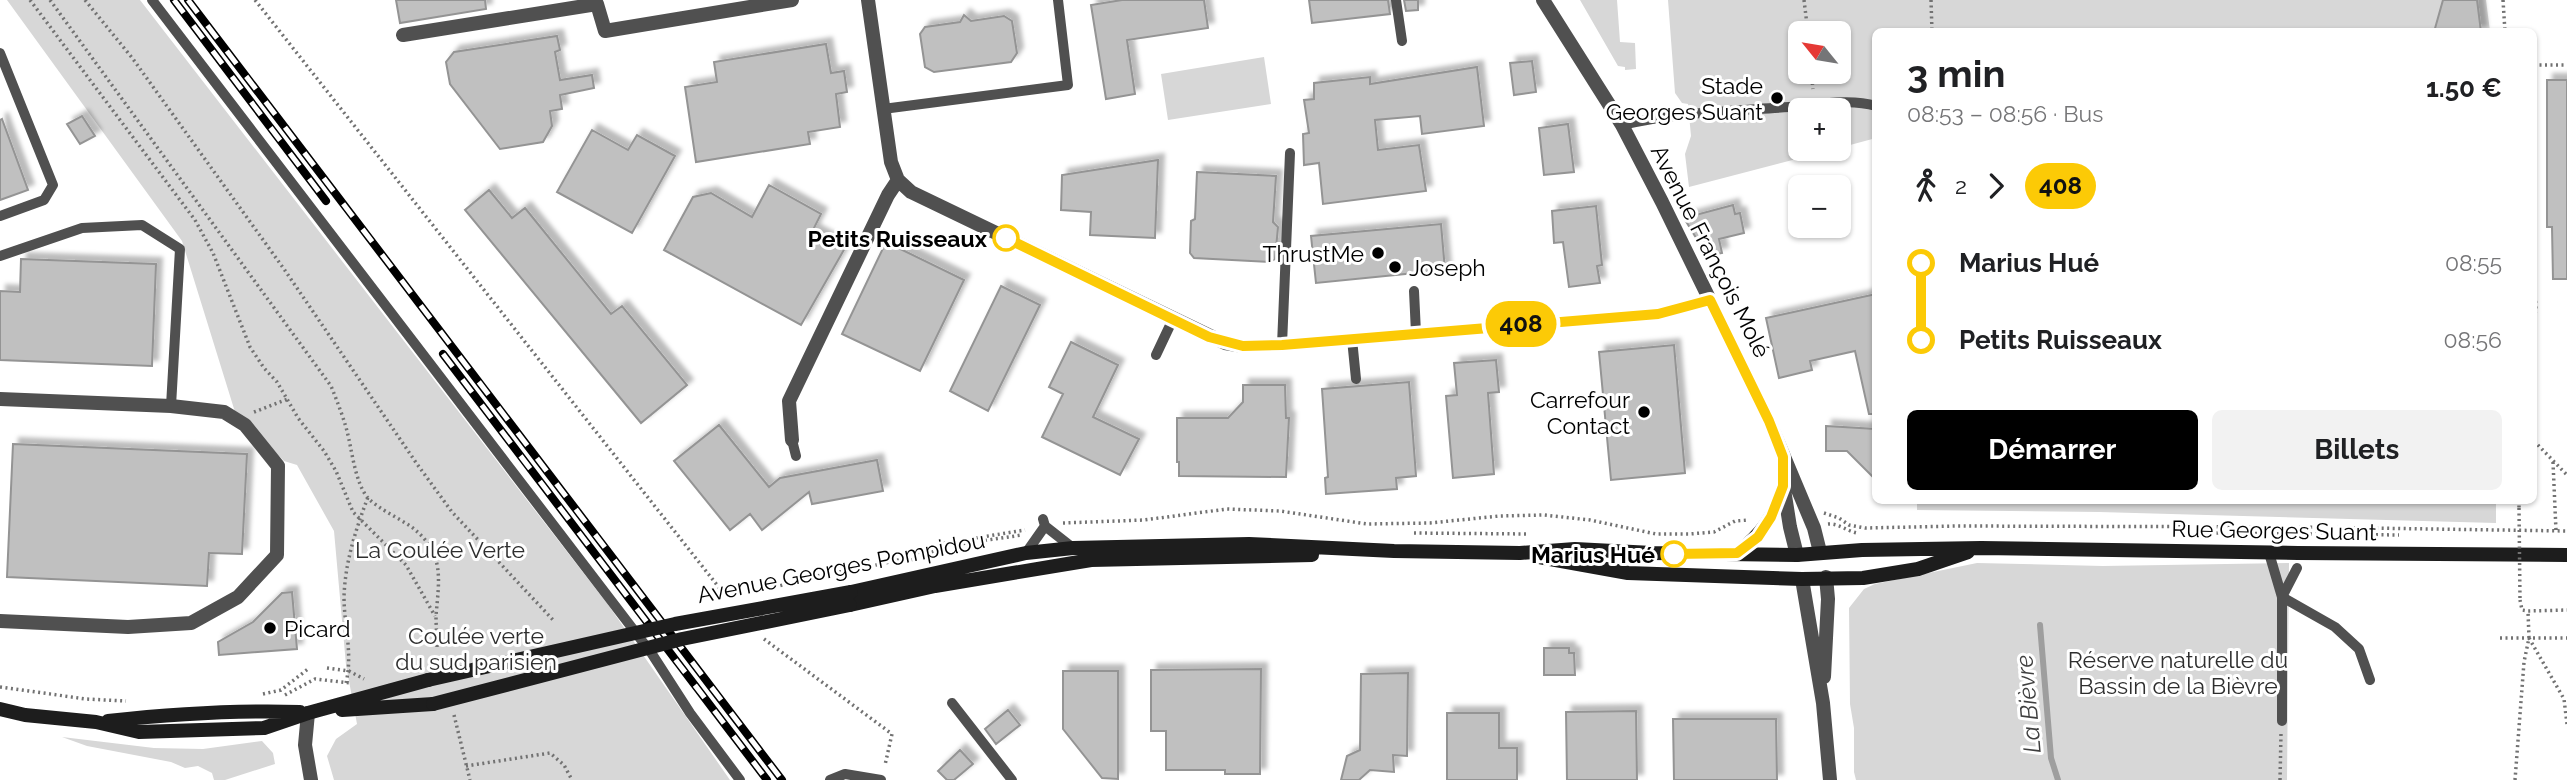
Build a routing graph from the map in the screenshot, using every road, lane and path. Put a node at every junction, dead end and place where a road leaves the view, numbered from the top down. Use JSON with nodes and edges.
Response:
{"nodes":[{"id":1,"x":30,"y":0,"type":"edge"},
{"id":2,"x":50,"y":0,"type":"edge"},
{"id":3,"x":85,"y":0,"type":"edge"},
{"id":4,"x":152,"y":0,"type":"edge"},
{"id":5,"x":255,"y":0,"type":"edge"},
{"id":6,"x":792,"y":0,"type":"edge"},
{"id":7,"x":868,"y":0,"type":"edge"},
{"id":8,"x":1058,"y":0,"type":"edge"},
{"id":9,"x":1396,"y":0,"type":"edge"},
{"id":10,"x":1543,"y":0,"type":"edge"},
{"id":11,"x":1804,"y":0,"type":"edge"},
{"id":12,"x":1931,"y":0,"type":"edge"},
{"id":13,"x":2502,"y":0,"type":"edge"},
{"id":14,"x":1807,"y":21,"type":"edge"},
{"id":15,"x":1932,"y":28,"type":"edge"},
{"id":16,"x":2505,"y":28,"type":"edge"},
{"id":17,"x":403,"y":35,"type":"dead end"},
{"id":18,"x":1402,"y":41,"type":"dead end"},
{"id":19,"x":0,"y":53,"type":"edge"},
{"id":20,"x":2537,"y":65,"type":"edge"},
{"id":21,"x":2567,"y":65,"type":"edge"},
{"id":22,"x":1872,"y":106,"type":"edge"},
{"id":23,"x":883,"y":109,"type":"junction"},
{"id":24,"x":1622,"y":125,"type":"junction"},
{"id":25,"x":1290,"y":153,"type":"dead end"},
{"id":26,"x":898,"y":180,"type":"junction"},
{"id":27,"x":0,"y":216,"type":"edge"},
{"id":28,"x":0,"y":256,"type":"edge"},
{"id":29,"x":1414,"y":291,"type":"dead end"},
{"id":30,"x":1710,"y":300,"type":"junction"},
{"id":31,"x":1173,"y":319,"type":"junction"},
{"id":32,"x":1416,"y":333,"type":"junction"},
{"id":33,"x":1352,"y":339,"type":"junction"},
{"id":34,"x":1282,"y":345,"type":"junction"},
{"id":35,"x":1156,"y":355,"type":"dead end"},
{"id":36,"x":1356,"y":379,"type":"dead end"},
{"id":37,"x":0,"y":399,"type":"edge"},
{"id":38,"x":288,"y":399,"type":"junction"},
{"id":39,"x":171,"y":406,"type":"junction"},
{"id":40,"x":245,"y":425,"type":"junction"},
{"id":41,"x":792,"y":440,"type":"joint"},
{"id":42,"x":2537,"y":444,"type":"edge"},
{"id":43,"x":796,"y":456,"type":"dead end"},
{"id":44,"x":1783,"y":457,"type":"junction"},
{"id":45,"x":2553,"y":462,"type":"junction"},
{"id":46,"x":2567,"y":475,"type":"edge"},
{"id":47,"x":1783,"y":486,"type":"junction"},
{"id":48,"x":368,"y":497,"type":"junction"},
{"id":49,"x":2519,"y":504,"type":"edge"},
{"id":50,"x":1809,"y":515,"type":"junction"},
{"id":51,"x":359,"y":520,"type":"junction"},
{"id":52,"x":1044,"y":522,"type":"junction"},
{"id":53,"x":2299,"y":527,"type":"junction"},
{"id":54,"x":1764,"y":528,"type":"junction"},
{"id":55,"x":2556,"y":531,"type":"junction"},
{"id":56,"x":2567,"y":531,"type":"edge"},
{"id":57,"x":2299,"y":534,"type":"dead end"},
{"id":58,"x":1073,"y":548,"type":"junction"},
{"id":59,"x":1981,"y":548,"type":"junction"},
{"id":60,"x":1394,"y":551,"type":"junction"},
{"id":61,"x":1820,"y":552,"type":"junction"},
{"id":62,"x":1026,"y":553,"type":"junction"},
{"id":63,"x":1520,"y":553,"type":"junction"},
{"id":64,"x":1737,"y":553,"type":"junction"},
{"id":65,"x":2269,"y":553,"type":"junction"},
{"id":66,"x":1797,"y":555,"type":"junction"},
{"id":67,"x":2567,"y":555,"type":"edge"},
{"id":68,"x":2298,"y":568,"type":"dead end"},
{"id":69,"x":853,"y":570,"type":"dead end"},
{"id":70,"x":1826,"y":577,"type":"junction"},
{"id":71,"x":1802,"y":579,"type":"junction"},
{"id":72,"x":721,"y":590,"type":"dead end"},
{"id":73,"x":2282,"y":597,"type":"junction"},
{"id":74,"x":851,"y":598,"type":"junction"},
{"id":75,"x":2567,"y":610,"type":"edge"},
{"id":76,"x":2528,"y":611,"type":"junction"},
{"id":77,"x":436,"y":618,"type":"junction"},
{"id":78,"x":0,"y":621,"type":"edge"},
{"id":79,"x":555,"y":622,"type":"dead end"},
{"id":80,"x":759,"y":636,"type":"dead end"},
{"id":81,"x":2529,"y":638,"type":"junction"},
{"id":82,"x":2567,"y":638,"type":"edge"},
{"id":83,"x":2500,"y":639,"type":"dead end"},
{"id":84,"x":437,"y":648,"type":"dead end"},
{"id":85,"x":327,"y":668,"type":"dead end"},
{"id":86,"x":308,"y":669,"type":"dead end"},
{"id":87,"x":349,"y":671,"type":"junction"},
{"id":88,"x":365,"y":679,"type":"dead end"},
{"id":89,"x":2370,"y":680,"type":"dead end"},
{"id":90,"x":346,"y":682,"type":"dead end"},
{"id":91,"x":0,"y":687,"type":"edge"},
{"id":92,"x":255,"y":695,"type":"dead end"},
{"id":93,"x":132,"y":701,"type":"dead end"},
{"id":94,"x":1823,"y":703,"type":"junction"},
{"id":95,"x":952,"y":704,"type":"dead end"},
{"id":96,"x":0,"y":709,"type":"edge"},
{"id":97,"x":308,"y":713,"type":"junction"},
{"id":98,"x":453,"y":713,"type":"dead end"},
{"id":99,"x":2281,"y":721,"type":"joint"},
{"id":100,"x":2567,"y":724,"type":"edge"},
{"id":101,"x":466,"y":766,"type":"junction"},
{"id":102,"x":882,"y":774,"type":"edge"},
{"id":103,"x":311,"y":780,"type":"edge"},
{"id":104,"x":470,"y":780,"type":"edge"},
{"id":105,"x":572,"y":780,"type":"edge"},
{"id":106,"x":740,"y":780,"type":"edge"},
{"id":107,"x":830,"y":780,"type":"edge"},
{"id":108,"x":1012,"y":780,"type":"edge"},
{"id":109,"x":1830,"y":780,"type":"edge"},
{"id":110,"x":2280,"y":780,"type":"edge"},
{"id":111,"x":2515,"y":780,"type":"edge"}],
"edges":[{"from":1,"to":38,"type":"path"},
{"from":2,"to":48,"type":"path"},
{"from":3,"to":79,"type":"path"},
{"from":4,"to":106,"type":"lane"},
{"from":5,"to":72,"type":"path"},
{"from":6,"to":17,"type":"street"},
{"from":7,"to":23,"type":"street"},
{"from":8,"to":23,"type":"lane"},
{"from":9,"to":18,"type":"lane"},
{"from":10,"to":24,"type":"street","name":"Avenue François Molé"},
{"from":11,"to":14,"type":"path"},
{"from":12,"to":15,"type":"path"},
{"from":13,"to":16,"type":"path"},
{"from":19,"to":27,"type":"lane"},
{"from":20,"to":21,"type":"path"},
{"from":22,"to":24,"type":"lane"},
{"from":23,"to":26,"type":"street"},
{"from":24,"to":30,"type":"street","name":"Avenue François Molé"},
{"from":25,"to":34,"type":"lane"},
{"from":26,"to":31,"type":"street"},
{"from":26,"to":41,"type":"street"},
{"from":28,"to":39,"type":"lane"},
{"from":29,"to":32,"type":"lane"},
{"from":30,"to":32,"type":"street"},
{"from":30,"to":44,"type":"street","name":"Avenue François Molé"},
{"from":31,"to":34,"type":"street"},
{"from":31,"to":35,"type":"lane"},
{"from":32,"to":33,"type":"street"},
{"from":33,"to":34,"type":"street"},
{"from":33,"to":36,"type":"lane"},
{"from":37,"to":39,"type":"street"},
{"from":38,"to":40,"type":"path"},
{"from":38,"to":51,"type":"path"},
{"from":39,"to":40,"type":"street"},
{"from":40,"to":78,"type":"street"},
{"from":41,"to":43,"type":"lane"},
{"from":42,"to":45,"type":"path"},
{"from":44,"to":47,"type":"street","name":"Avenue François Molé"},
{"from":44,"to":50,"type":"street","name":"Avenue François Molé"},
{"from":45,"to":46,"type":"path"},
{"from":45,"to":55,"type":"path"},
{"from":47,"to":54,"type":"main road"},
{"from":47,"to":66,"type":"street","name":"Avenue François Molé"},
{"from":48,"to":51,"type":"path"},
{"from":48,"to":77,"type":"path"},
{"from":49,"to":76,"type":"path","bridge":true},
{"from":50,"to":53,"type":"path"},
{"from":50,"to":61,"type":"street","name":"Avenue François Molé"},
{"from":51,"to":77,"type":"path"},
{"from":51,"to":87,"type":"path"},
{"from":52,"to":54,"type":"path"},
{"from":52,"to":58,"type":"lane"},
{"from":52,"to":62,"type":"lane"},
{"from":52,"to":69,"type":"path"},
{"from":53,"to":55,"type":"path"},
{"from":53,"to":57,"type":"path"},
{"from":54,"to":64,"type":"main road"},
{"from":55,"to":56,"type":"path"},
{"from":58,"to":60,"type":"main road","name":"Avenue Georges Pompidou"},
{"from":58,"to":62,"type":"main road","name":"Avenue Georges Pompidou"},
{"from":59,"to":61,"type":"main road","name":"Rue Georges Suant"},
{"from":59,"to":65,"type":"main road","name":"Rue Georges Suant"},
{"from":59,"to":70,"type":"main road","name":"Rue Georges Suant"},
{"from":60,"to":63,"type":"main road","name":"Avenue Georges Pompidou"},
{"from":60,"to":74,"type":"main road","name":"Avenue Georges Pompidou"},
{"from":61,"to":66,"type":"main road","name":"Avenue Georges Pompidou"},
{"from":61,"to":70,"type":"main road"},
{"from":62,"to":74,"type":"main road","name":"Avenue Georges Pompidou"},
{"from":63,"to":64,"type":"main road","name":"Avenue Georges Pompidou"},
{"from":63,"to":71,"type":"main road","name":"Avenue Georges Pompidou"},
{"from":64,"to":66,"type":"main road","name":"Avenue Georges Pompidou"},
{"from":65,"to":67,"type":"main road","name":"Rue Georges Suant"},
{"from":65,"to":73,"type":"lane"},
{"from":66,"to":71,"type":"main road"},
{"from":68,"to":73,"type":"lane"},
{"from":70,"to":71,"type":"main road","name":"Rue Georges Suant"},
{"from":70,"to":94,"type":"street"},
{"from":71,"to":94,"type":"street"},
{"from":73,"to":89,"type":"lane"},
{"from":73,"to":99,"type":"lane"},
{"from":74,"to":97,"type":"main road","name":"Avenue Georges Pompidou","bridge":true},
{"from":74,"to":97,"type":"main road","name":"Avenue Georges Pompidou","bridge":true},
{"from":75,"to":76,"type":"path"},
{"from":76,"to":81,"type":"path"},
{"from":77,"to":84,"type":"path"},
{"from":80,"to":102,"type":"path"},
{"from":81,"to":82,"type":"path"},
{"from":81,"to":83,"type":"path"},
{"from":81,"to":100,"type":"path"},
{"from":81,"to":111,"type":"path"},
{"from":85,"to":87,"type":"path"},
{"from":86,"to":92,"type":"path"},
{"from":87,"to":88,"type":"path"},
{"from":87,"to":90,"type":"path"},
{"from":91,"to":93,"type":"path"},
{"from":94,"to":109,"type":"street"},
{"from":95,"to":108,"type":"lane"},
{"from":96,"to":97,"type":"main road","name":"Avenue Georges Pompidou"},
{"from":97,"to":103,"type":"street"},
{"from":98,"to":101,"type":"path"},
{"from":99,"to":110,"type":"path"},
{"from":101,"to":104,"type":"path"},
{"from":101,"to":105,"type":"path"},
{"from":102,"to":107,"type":"lane"}]}
